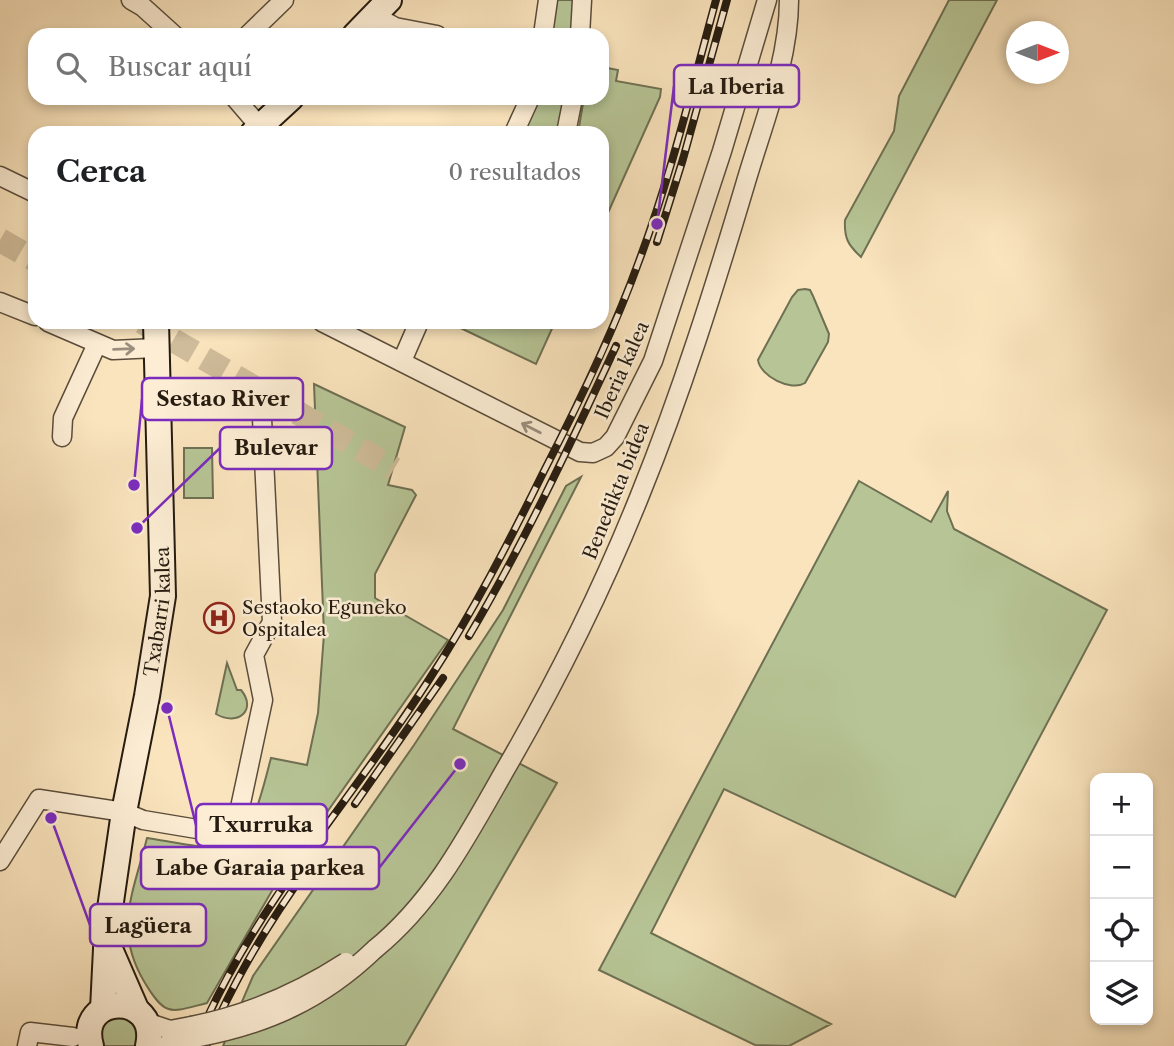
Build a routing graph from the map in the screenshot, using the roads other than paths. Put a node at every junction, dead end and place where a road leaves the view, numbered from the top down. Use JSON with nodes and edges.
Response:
{"nodes":[{"id":1,"x":284,"y":0,"type":"edge"},
{"id":2,"x":548,"y":0,"type":"edge"},
{"id":3,"x":582,"y":0,"type":"edge"},
{"id":4,"x":789,"y":0,"type":"edge"},
{"id":5,"x":142,"y":2,"type":"edge"},
{"id":6,"x":768,"y":2,"type":"edge"},
{"id":7,"x":382,"y":8,"type":"edge"},
{"id":8,"x":167,"y":28,"type":"edge"},
{"id":9,"x":255,"y":28,"type":"edge"},
{"id":10,"x":362,"y":28,"type":"edge"},
{"id":11,"x":400,"y":28,"type":"edge"},
{"id":12,"x":544,"y":28,"type":"edge"},
{"id":13,"x":580,"y":28,"type":"edge"},
{"id":14,"x":240,"y":105,"type":"edge"},
{"id":15,"x":284,"y":105,"type":"edge"},
{"id":16,"x":527,"y":105,"type":"edge"},
{"id":17,"x":572,"y":105,"type":"edge"},
{"id":18,"x":256,"y":126,"type":"edge"},
{"id":19,"x":265,"y":126,"type":"edge"},
{"id":20,"x":517,"y":126,"type":"edge"},
{"id":21,"x":567,"y":126,"type":"edge"},
{"id":22,"x":0,"y":176,"type":"edge"},
{"id":23,"x":28,"y":190,"type":"edge"},
{"id":24,"x":0,"y":302,"type":"edge"},
{"id":25,"x":28,"y":313,"type":"edge"},
{"id":26,"x":64,"y":329,"type":"edge"},
{"id":27,"x":156,"y":329,"type":"edge"},
{"id":28,"x":337,"y":329,"type":"edge"},
{"id":29,"x":416,"y":329,"type":"edge"},
{"id":30,"x":97,"y":344,"type":"junction"},
{"id":31,"x":156,"y":348,"type":"junction"},
{"id":32,"x":402,"y":361,"type":"junction"},
{"id":33,"x":261,"y":398,"type":"dead end"},
{"id":34,"x":62,"y":437,"type":"dead end"},
{"id":35,"x":124,"y":813,"type":"junction"},
{"id":36,"x":0,"y":861,"type":"edge"},
{"id":37,"x":107,"y":938,"type":"junction"},
{"id":38,"x":103,"y":1009,"type":"junction"},
{"id":39,"x":144,"y":1026,"type":"edge"},
{"id":40,"x":192,"y":1032,"type":"junction"},
{"id":41,"x":82,"y":1041,"type":"edge"},
{"id":42,"x":27,"y":1046,"type":"edge"},
{"id":43,"x":164,"y":1046,"type":"edge"}],
"edges":[{"from":1,"to":9,"type":"street"},
{"from":2,"to":12,"type":"street"},
{"from":3,"to":13,"type":"street"},
{"from":4,"to":40,"type":"street","name":"Benedikta bidea","bridge":true},
{"from":5,"to":8,"type":"street"},
{"from":6,"to":32,"type":"street","name":"Iberia kalea","one_way":true},
{"from":7,"to":10,"type":"street"},
{"from":7,"to":11,"type":"street"},
{"from":14,"to":18,"type":"street"},
{"from":15,"to":19,"type":"street"},
{"from":16,"to":20,"type":"street"},
{"from":17,"to":21,"type":"street"},
{"from":22,"to":23,"type":"street"},
{"from":24,"to":25,"type":"street"},
{"from":26,"to":30,"type":"street"},
{"from":27,"to":31,"type":"street","name":"Txabarri kalea"},
{"from":28,"to":32,"type":"street","name":"Iberia kalea"},
{"from":29,"to":32,"type":"street"},
{"from":30,"to":31,"type":"street","one_way":true},
{"from":30,"to":34,"type":"street"},
{"from":31,"to":35,"type":"street","name":"Txabarri kalea"},
{"from":33,"to":35,"type":"street"},
{"from":35,"to":36,"type":"street"},
{"from":35,"to":37,"type":"street","name":"Txabarri kalea"},
{"from":37,"to":38,"type":"street","name":"Txabarri kalea"},
{"from":37,"to":39,"type":"street"},
{"from":38,"to":39,"type":"street"},
{"from":38,"to":41,"type":"street"},
{"from":39,"to":40,"type":"street"},
{"from":40,"to":43,"type":"street"},
{"from":41,"to":42,"type":"street"}]}
